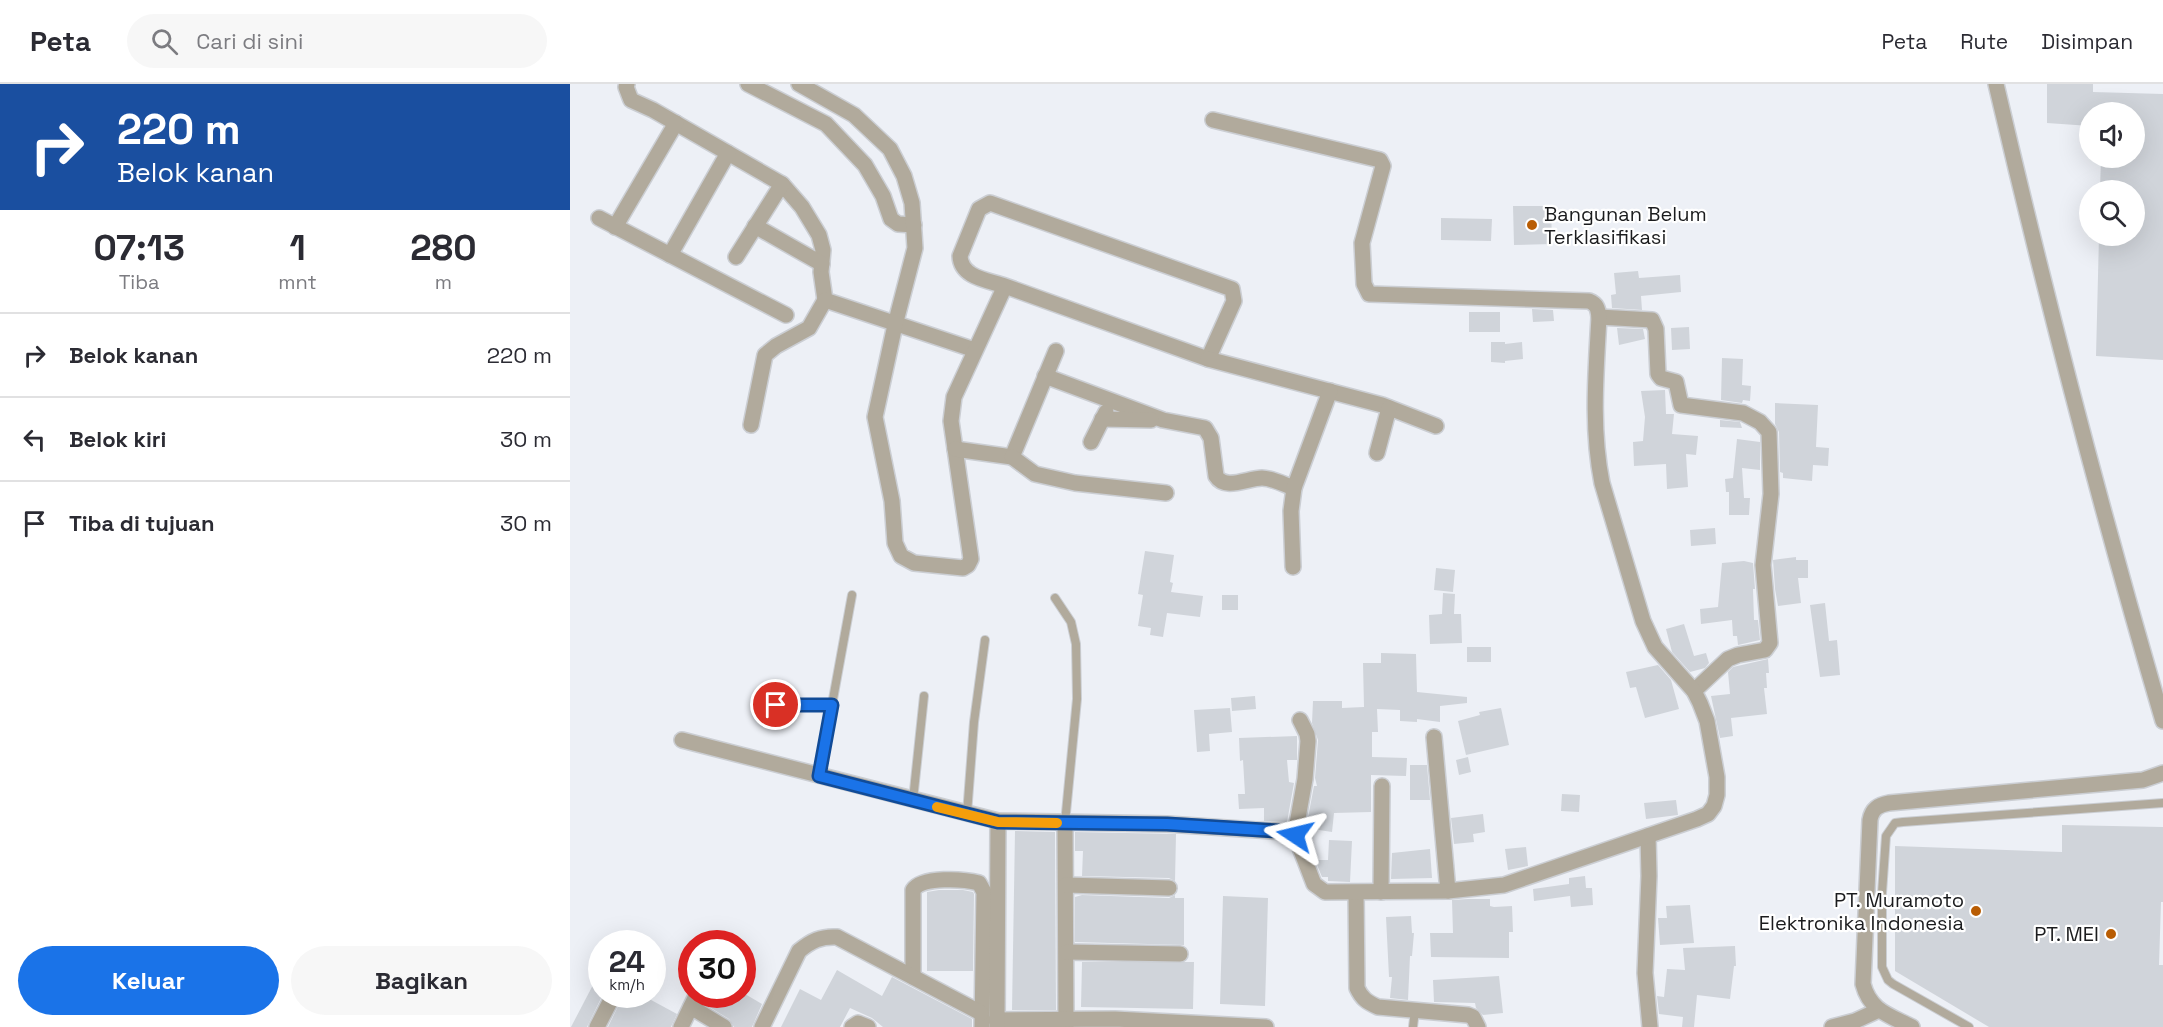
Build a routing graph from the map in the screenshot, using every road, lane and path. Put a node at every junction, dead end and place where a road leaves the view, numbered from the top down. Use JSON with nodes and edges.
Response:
{"nodes":[{"id":1,"x":627,"y":84,"type":"edge"},
{"id":2,"x":748,"y":84,"type":"edge"},
{"id":3,"x":799,"y":84,"type":"edge"},
{"id":4,"x":1996,"y":84,"type":"edge"},
{"id":5,"x":1213,"y":120,"type":"dead end"},
{"id":6,"x":676,"y":123,"type":"junction"},
{"id":7,"x":728,"y":153,"type":"junction"},
{"id":8,"x":782,"y":184,"type":"junction"},
{"id":9,"x":598,"y":218,"type":"dead end"},
{"id":10,"x":914,"y":225,"type":"junction"},
{"id":11,"x":755,"y":226,"type":"junction"},
{"id":12,"x":615,"y":227,"type":"junction"},
{"id":13,"x":669,"y":255,"type":"junction"},
{"id":14,"x":736,"y":257,"type":"dead end"},
{"id":15,"x":822,"y":264,"type":"junction"},
{"id":16,"x":1005,"y":286,"type":"junction"},
{"id":17,"x":825,"y":300,"type":"junction"},
{"id":18,"x":786,"y":315,"type":"dead end"},
{"id":19,"x":1599,"y":317,"type":"junction"},
{"id":20,"x":895,"y":325,"type":"junction"},
{"id":21,"x":975,"y":350,"type":"junction"},
{"id":22,"x":1056,"y":351,"type":"dead end"},
{"id":23,"x":1208,"y":359,"type":"junction"},
{"id":24,"x":1045,"y":376,"type":"junction"},
{"id":25,"x":1329,"y":391,"type":"junction"},
{"id":26,"x":1111,"y":401,"type":"junction"},
{"id":27,"x":1389,"y":408,"type":"junction"},
{"id":28,"x":1102,"y":419,"type":"junction"},
{"id":29,"x":1164,"y":420,"type":"junction"},
{"id":30,"x":751,"y":426,"type":"dead end"},
{"id":31,"x":1436,"y":426,"type":"dead end"},
{"id":32,"x":1091,"y":442,"type":"dead end"},
{"id":33,"x":955,"y":449,"type":"junction"},
{"id":34,"x":1377,"y":453,"type":"dead end"},
{"id":35,"x":1012,"y":457,"type":"junction"},
{"id":36,"x":1294,"y":488,"type":"junction"},
{"id":37,"x":1166,"y":493,"type":"dead end"},
{"id":38,"x":1293,"y":567,"type":"dead end"},
{"id":39,"x":852,"y":595,"type":"dead end"},
{"id":40,"x":1055,"y":598,"type":"dead end"},
{"id":41,"x":985,"y":640,"type":"dead end"},
{"id":42,"x":1694,"y":691,"type":"junction"},
{"id":43,"x":924,"y":696,"type":"dead end"},
{"id":44,"x":776,"y":705,"type":"dead end"},
{"id":45,"x":832,"y":705,"type":"junction"},
{"id":46,"x":1300,"y":720,"type":"dead end"},
{"id":47,"x":2163,"y":721,"type":"edge"},
{"id":48,"x":1434,"y":737,"type":"dead end"},
{"id":49,"x":682,"y":740,"type":"dead end"},
{"id":50,"x":2163,"y":773,"type":"edge"},
{"id":51,"x":819,"y":776,"type":"junction"},
{"id":52,"x":1382,"y":786,"type":"dead end"},
{"id":53,"x":913,"y":800,"type":"junction"},
{"id":54,"x":2163,"y":803,"type":"edge"},
{"id":55,"x":967,"y":814,"type":"junction"},
{"id":56,"x":998,"y":822,"type":"junction"},
{"id":57,"x":1065,"y":823,"type":"junction"},
{"id":58,"x":1295,"y":835,"type":"junction"},
{"id":59,"x":1648,"y":836,"type":"junction"},
{"id":60,"x":1066,"y":885,"type":"junction"},
{"id":61,"x":1169,"y":888,"type":"dead end"},
{"id":62,"x":1448,"y":891,"type":"junction"},
{"id":63,"x":1381,"y":892,"type":"junction"},
{"id":64,"x":1356,"y":893,"type":"junction"},
{"id":65,"x":1067,"y":952,"type":"junction"},
{"id":66,"x":1180,"y":954,"type":"dead end"},
{"id":67,"x":913,"y":977,"type":"junction"},
{"id":68,"x":607,"y":1008,"type":"edge"},
{"id":69,"x":690,"y":1008,"type":"edge"},
{"id":70,"x":702,"y":1008,"type":"edge"},
{"id":71,"x":1415,"y":1010,"type":"junction"},
{"id":72,"x":1879,"y":1010,"type":"junction"},
{"id":73,"x":981,"y":1020,"type":"edge"},
{"id":74,"x":1066,"y":1022,"type":"edge"},
{"id":75,"x":997,"y":1023,"type":"edge"},
{"id":76,"x":597,"y":1027,"type":"edge"},
{"id":77,"x":681,"y":1027,"type":"edge"},
{"id":78,"x":724,"y":1027,"type":"edge"},
{"id":79,"x":762,"y":1027,"type":"edge"},
{"id":80,"x":852,"y":1027,"type":"edge"},
{"id":81,"x":868,"y":1027,"type":"edge"},
{"id":82,"x":1266,"y":1027,"type":"edge"},
{"id":83,"x":1413,"y":1027,"type":"edge"},
{"id":84,"x":1478,"y":1027,"type":"edge"},
{"id":85,"x":1650,"y":1027,"type":"edge"},
{"id":86,"x":1832,"y":1027,"type":"edge"},
{"id":87,"x":1912,"y":1027,"type":"edge"},
{"id":88,"x":1969,"y":1027,"type":"edge"}],
"edges":[{"from":1,"to":6,"type":"street"},
{"from":2,"to":10,"type":"street"},
{"from":3,"to":10,"type":"street"},
{"from":4,"to":47,"type":"street"},
{"from":5,"to":19,"type":"street"},
{"from":6,"to":7,"type":"street"},
{"from":6,"to":12,"type":"street"},
{"from":7,"to":8,"type":"street"},
{"from":7,"to":13,"type":"street"},
{"from":8,"to":11,"type":"street"},
{"from":8,"to":15,"type":"street"},
{"from":9,"to":12,"type":"street"},
{"from":10,"to":20,"type":"street"},
{"from":11,"to":14,"type":"street"},
{"from":11,"to":15,"type":"street"},
{"from":12,"to":13,"type":"street"},
{"from":13,"to":18,"type":"street"},
{"from":15,"to":17,"type":"street"},
{"from":16,"to":21,"type":"street"},
{"from":16,"to":23,"type":"street"},
{"from":16,"to":23,"type":"street"},
{"from":17,"to":20,"type":"street"},
{"from":17,"to":30,"type":"street"},
{"from":19,"to":42,"type":"street"},
{"from":19,"to":42,"type":"street"},
{"from":20,"to":21,"type":"street"},
{"from":20,"to":33,"type":"street"},
{"from":21,"to":33,"type":"street"},
{"from":22,"to":24,"type":"street"},
{"from":23,"to":25,"type":"street"},
{"from":24,"to":26,"type":"street"},
{"from":24,"to":35,"type":"street"},
{"from":25,"to":27,"type":"street"},
{"from":25,"to":36,"type":"street"},
{"from":26,"to":28,"type":"street"},
{"from":26,"to":29,"type":"street"},
{"from":27,"to":31,"type":"street"},
{"from":27,"to":34,"type":"street"},
{"from":28,"to":29,"type":"street"},
{"from":28,"to":32,"type":"street"},
{"from":29,"to":36,"type":"street"},
{"from":33,"to":35,"type":"street"},
{"from":35,"to":37,"type":"street"},
{"from":36,"to":38,"type":"street"},
{"from":39,"to":45,"type":"lane"},
{"from":40,"to":57,"type":"lane"},
{"from":41,"to":55,"type":"lane"},
{"from":42,"to":59,"type":"street"},
{"from":43,"to":53,"type":"lane"},
{"from":44,"to":45,"type":"lane"},
{"from":45,"to":51,"type":"lane"},
{"from":46,"to":58,"type":"street"},
{"from":48,"to":62,"type":"street"},
{"from":49,"to":51,"type":"street"},
{"from":50,"to":72,"type":"street"},
{"from":51,"to":53,"type":"street"},
{"from":52,"to":63,"type":"street"},
{"from":53,"to":55,"type":"street"},
{"from":54,"to":88,"type":"lane"},
{"from":55,"to":56,"type":"street"},
{"from":56,"to":57,"type":"street"},
{"from":56,"to":75,"type":"street"},
{"from":57,"to":58,"type":"street"},
{"from":57,"to":60,"type":"street"},
{"from":58,"to":64,"type":"street"},
{"from":59,"to":62,"type":"street"},
{"from":59,"to":85,"type":"street"},
{"from":60,"to":61,"type":"street"},
{"from":60,"to":65,"type":"street"},
{"from":62,"to":63,"type":"street"},
{"from":63,"to":64,"type":"street"},
{"from":64,"to":71,"type":"street"},
{"from":65,"to":66,"type":"street"},
{"from":65,"to":74,"type":"street"},
{"from":67,"to":73,"type":"street"},
{"from":67,"to":73,"type":"street"},
{"from":67,"to":79,"type":"street"},
{"from":68,"to":76,"type":"street"},
{"from":69,"to":77,"type":"street"},
{"from":70,"to":78,"type":"street"},
{"from":71,"to":83,"type":"lane"},
{"from":71,"to":84,"type":"street"},
{"from":72,"to":86,"type":"street"},
{"from":72,"to":87,"type":"street"},
{"from":74,"to":75,"type":"street"},
{"from":74,"to":82,"type":"street"},
{"from":80,"to":81,"type":"street"}]}
